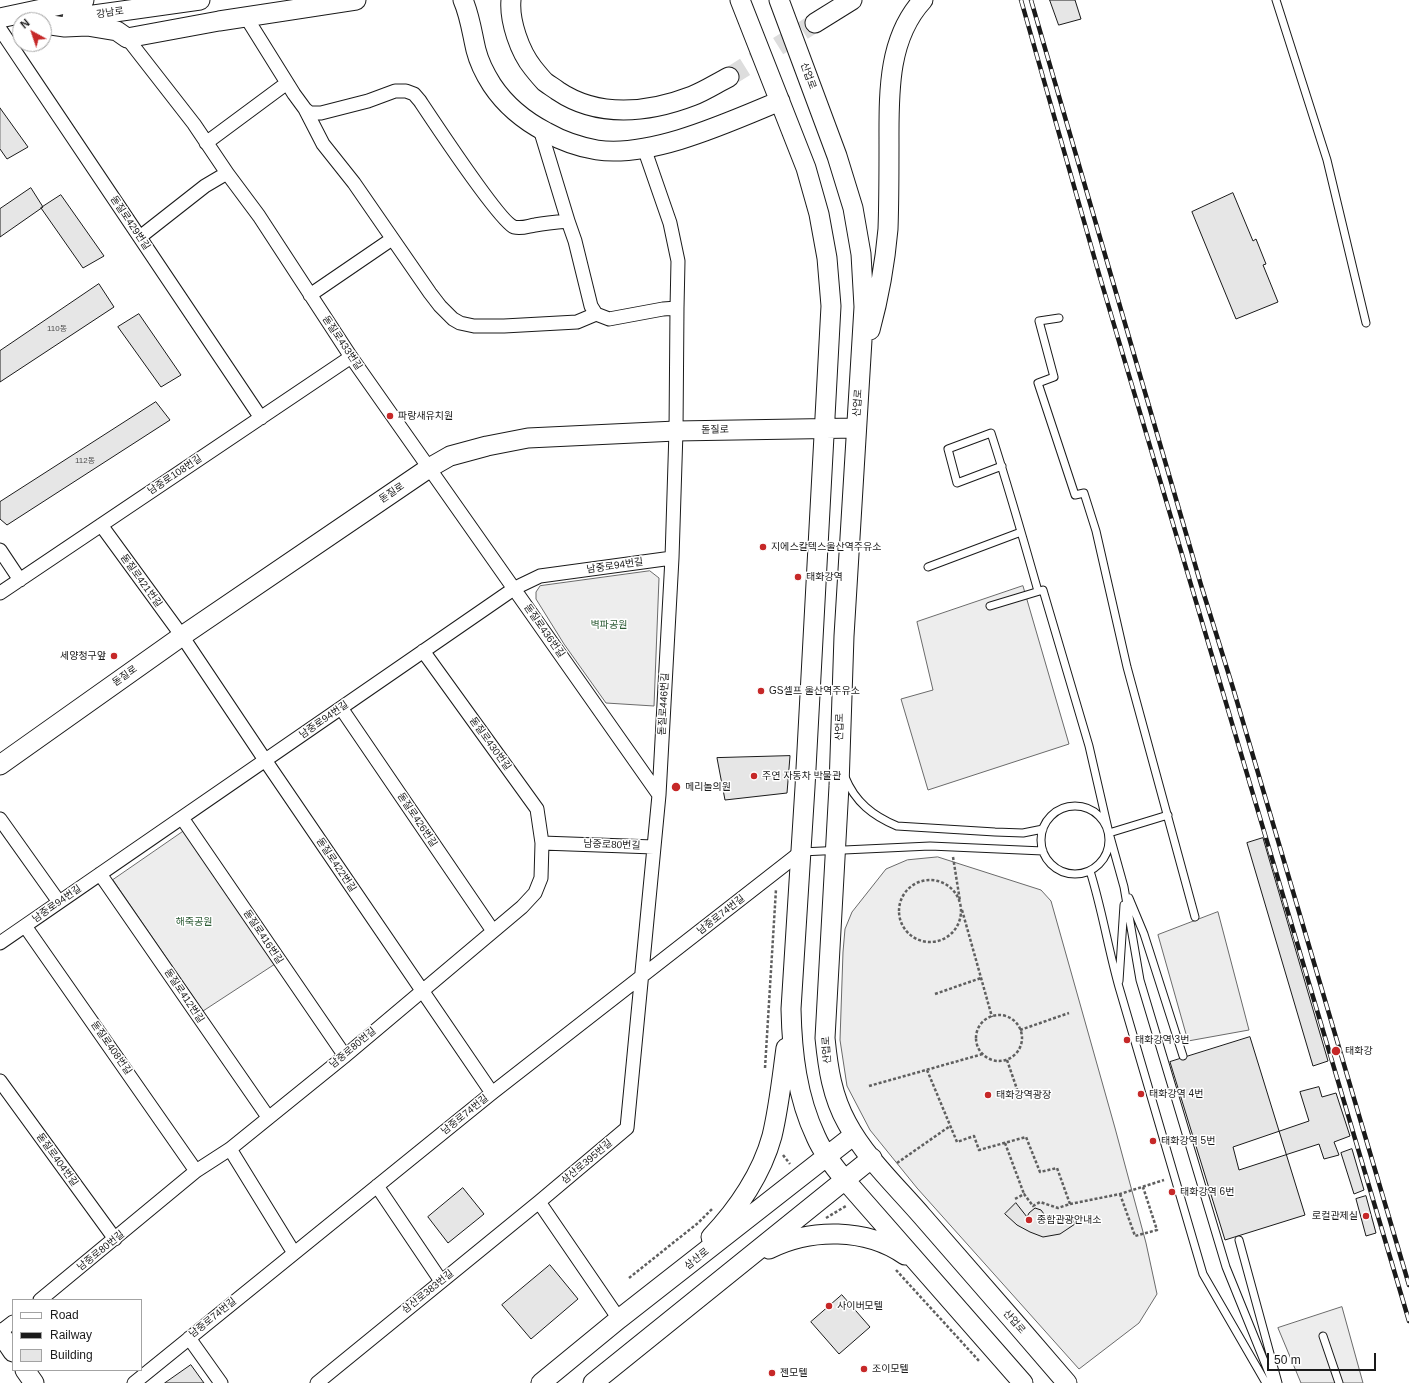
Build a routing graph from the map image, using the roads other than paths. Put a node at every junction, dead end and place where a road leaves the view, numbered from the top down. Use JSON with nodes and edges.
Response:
{"nodes":[{"id":1,"x":84,"y":0,"type":"edge"},
{"id":2,"x":200,"y":0,"type":"edge"},
{"id":3,"x":356,"y":0,"type":"edge"},
{"id":4,"x":463,"y":0,"type":"edge"},
{"id":5,"x":512,"y":0,"type":"edge"},
{"id":6,"x":731,"y":0,"type":"edge"},
{"id":7,"x":740,"y":0,"type":"edge"},
{"id":8,"x":779,"y":0,"type":"edge"},
{"id":9,"x":852,"y":0,"type":"edge"},
{"id":10,"x":923,"y":0,"type":"edge"},
{"id":11,"x":1276,"y":0,"type":"edge"},
{"id":12,"x":246,"y":17,"type":"junction"},
{"id":13,"x":0,"y":18,"type":"edge"},
{"id":14,"x":52,"y":21,"type":"edge"},
{"id":15,"x":815,"y":23,"type":"tunnel mouth"},
{"id":16,"x":52,"y":24,"type":"edge"},
{"id":17,"x":12,"y":26,"type":"edge"},
{"id":18,"x":0,"y":28,"type":"edge"},
{"id":19,"x":127,"y":38,"type":"junction"},
{"id":20,"x":757,"y":43,"type":"junction"},
{"id":21,"x":729,"y":77,"type":"tunnel mouth"},
{"id":22,"x":287,"y":83,"type":"junction"},
{"id":23,"x":780,"y":101,"type":"junction"},
{"id":24,"x":304,"y":109,"type":"junction"},
{"id":25,"x":540,"y":129,"type":"junction"},
{"id":26,"x":206,"y":142,"type":"junction"},
{"id":27,"x":644,"y":148,"type":"junction"},
{"id":28,"x":227,"y":173,"type":"junction"},
{"id":29,"x":568,"y":221,"type":"junction"},
{"id":30,"x":140,"y":237,"type":"junction"},
{"id":31,"x":392,"y":239,"type":"junction"},
{"id":32,"x":310,"y":295,"type":"junction"},
{"id":33,"x":677,"y":308,"type":"junction"},
{"id":34,"x":596,"y":314,"type":"junction"},
{"id":35,"x":1059,"y":318,"type":"dead end"},
{"id":36,"x":1366,"y":323,"type":"dead end"},
{"id":37,"x":351,"y":357,"type":"junction"},
{"id":38,"x":860,"y":360,"type":"junction"},
{"id":39,"x":261,"y":418,"type":"junction"},
{"id":40,"x":856,"y":428,"type":"junction"},
{"id":41,"x":825,"y":429,"type":"junction"},
{"id":42,"x":676,"y":431,"type":"junction"},
{"id":43,"x":1002,"y":466,"type":"junction"},
{"id":44,"x":429,"y":468,"type":"junction"},
{"id":45,"x":101,"y":525,"type":"junction"},
{"id":46,"x":1021,"y":532,"type":"junction"},
{"id":47,"x":0,"y":550,"type":"edge"},
{"id":48,"x":672,"y":558,"type":"junction"},
{"id":49,"x":928,"y":567,"type":"dead end"},
{"id":50,"x":20,"y":580,"type":"junction"},
{"id":51,"x":514,"y":588,"type":"junction"},
{"id":52,"x":1038,"y":592,"type":"junction"},
{"id":53,"x":0,"y":593,"type":"edge"},
{"id":54,"x":990,"y":606,"type":"dead end"},
{"id":55,"x":182,"y":636,"type":"junction"},
{"id":56,"x":423,"y":651,"type":"junction"},
{"id":57,"x":341,"y":708,"type":"junction"},
{"id":58,"x":265,"y":760,"type":"junction"},
{"id":59,"x":839,"y":763,"type":"junction"},
{"id":60,"x":0,"y":765,"type":"edge"},
{"id":61,"x":659,"y":795,"type":"junction"},
{"id":62,"x":1168,"y":815,"type":"junction"},
{"id":63,"x":182,"y":818,"type":"junction"},
{"id":64,"x":0,"y":819,"type":"edge"},
{"id":65,"x":1043,"y":829,"type":"junction"},
{"id":66,"x":1109,"y":833,"type":"junction"},
{"id":67,"x":542,"y":843,"type":"junction"},
{"id":68,"x":654,"y":847,"type":"junction"},
{"id":69,"x":835,"y":850,"type":"junction"},
{"id":70,"x":1043,"y":851,"type":"junction"},
{"id":71,"x":801,"y":852,"type":"junction"},
{"id":72,"x":1090,"y":871,"type":"junction"},
{"id":73,"x":100,"y":874,"type":"junction"},
{"id":74,"x":1124,"y":887,"type":"junction"},
{"id":75,"x":59,"y":902,"type":"junction"},
{"id":76,"x":1195,"y":917,"type":"dead end"},
{"id":77,"x":25,"y":926,"type":"junction"},
{"id":78,"x":493,"y":931,"type":"junction"},
{"id":79,"x":0,"y":943,"type":"edge"},
{"id":80,"x":642,"y":977,"type":"junction"},
{"id":81,"x":1118,"y":987,"type":"junction"},
{"id":82,"x":422,"y":991,"type":"junction"},
{"id":83,"x":791,"y":1009,"type":"junction"},
{"id":84,"x":345,"y":1056,"type":"junction"},
{"id":85,"x":1183,"y":1056,"type":"dead end"},
{"id":86,"x":0,"y":1081,"type":"edge"},
{"id":87,"x":492,"y":1093,"type":"junction"},
{"id":88,"x":268,"y":1117,"type":"junction"},
{"id":89,"x":854,"y":1135,"type":"junction"},
{"id":90,"x":230,"y":1149,"type":"junction"},
{"id":91,"x":827,"y":1157,"type":"junction"},
{"id":92,"x":872,"y":1158,"type":"junction"},
{"id":93,"x":196,"y":1171,"type":"junction"},
{"id":94,"x":845,"y":1180,"type":"junction"},
{"id":95,"x":377,"y":1186,"type":"junction"},
{"id":96,"x":539,"y":1202,"type":"junction"},
{"id":97,"x":115,"y":1239,"type":"junction"},
{"id":98,"x":1239,"y":1240,"type":"dead end"},
{"id":99,"x":294,"y":1253,"type":"junction"},
{"id":100,"x":744,"y":1261,"type":"junction"},
{"id":101,"x":918,"y":1264,"type":"junction"},
{"id":102,"x":441,"y":1281,"type":"junction"},
{"id":103,"x":665,"y":1284,"type":"junction"},
{"id":104,"x":41,"y":1299,"type":"edge"},
{"id":105,"x":619,"y":1319,"type":"junction"},
{"id":106,"x":12,"y":1323,"type":"edge"},
{"id":107,"x":0,"y":1333,"type":"edge"},
{"id":108,"x":1323,"y":1336,"type":"dead end"},
{"id":109,"x":189,"y":1338,"type":"junction"},
{"id":110,"x":12,"y":1351,"type":"edge"},
{"id":111,"x":26,"y":1371,"type":"edge"},
{"id":112,"x":34,"y":1383,"type":"edge"},
{"id":113,"x":134,"y":1383,"type":"edge"},
{"id":114,"x":221,"y":1383,"type":"edge"},
{"id":115,"x":317,"y":1383,"type":"edge"},
{"id":116,"x":541,"y":1383,"type":"edge"},
{"id":117,"x":593,"y":1383,"type":"edge"},
{"id":118,"x":1023,"y":1383,"type":"edge"},
{"id":119,"x":1067,"y":1383,"type":"edge"},
{"id":120,"x":1266,"y":1383,"type":"edge"},
{"id":121,"x":1273,"y":1383,"type":"edge"},
{"id":122,"x":1278,"y":1383,"type":"edge"},
{"id":123,"x":1339,"y":1383,"type":"edge"}],
"edges":[{"from":1,"to":13,"type":"main road"},
{"from":2,"to":14,"type":"main road","name":"강남로"},
{"from":3,"to":12,"type":"main road"},
{"from":4,"to":25,"type":"main road"},
{"from":5,"to":21,"type":"main road"},
{"from":6,"to":20,"type":"main road"},
{"from":7,"to":20,"type":"main road"},
{"from":8,"to":38,"type":"main road","name":"산업로"},
{"from":9,"to":15,"type":"main road"},
{"from":10,"to":38,"type":"main road"},
{"from":11,"to":36,"type":"lane"},
{"from":12,"to":19,"type":"main road"},
{"from":12,"to":22,"type":"street"},
{"from":16,"to":19,"type":"main road"},
{"from":17,"to":18,"type":"main road"},
{"from":18,"to":30,"type":"street","name":"돋질로429번길"},
{"from":19,"to":26,"type":"street","name":"돋질로433번길"},
{"from":20,"to":23,"type":"main road"},
{"from":22,"to":24,"type":"street"},
{"from":22,"to":26,"type":"street"},
{"from":23,"to":27,"type":"main road"},
{"from":23,"to":41,"type":"main road"},
{"from":24,"to":29,"type":"street"},
{"from":24,"to":31,"type":"street"},
{"from":25,"to":27,"type":"main road"},
{"from":25,"to":29,"type":"street"},
{"from":26,"to":28,"type":"street","name":"돋질로433번길"},
{"from":27,"to":33,"type":"street","name":"돋질로446번길"},
{"from":28,"to":30,"type":"street"},
{"from":28,"to":32,"type":"street","name":"돋질로433번길"},
{"from":29,"to":34,"type":"street"},
{"from":30,"to":39,"type":"street","name":"돋질로429번길"},
{"from":31,"to":32,"type":"street"},
{"from":31,"to":34,"type":"street"},
{"from":32,"to":37,"type":"street","name":"돋질로433번길"},
{"from":33,"to":34,"type":"street"},
{"from":33,"to":42,"type":"street","name":"돋질로446번길"},
{"from":35,"to":62,"type":"lane"},
{"from":37,"to":39,"type":"street","name":"남중로108번길"},
{"from":37,"to":44,"type":"street","name":"돋질로433번길"},
{"from":38,"to":40,"type":"main road","name":"산업로"},
{"from":39,"to":45,"type":"street","name":"남중로108번길"},
{"from":40,"to":41,"type":"main road","name":"돋질로"},
{"from":40,"to":59,"type":"main road","name":"산업로"},
{"from":41,"to":42,"type":"main road","name":"돋질로"},
{"from":41,"to":71,"type":"main road"},
{"from":42,"to":44,"type":"main road","name":"돋질로"},
{"from":42,"to":48,"type":"street","name":"돋질로446번길"},
{"from":43,"to":43,"type":"lane"},
{"from":43,"to":46,"type":"lane"},
{"from":44,"to":51,"type":"street","name":"돋질로436번길"},
{"from":44,"to":55,"type":"main road","name":"돋질로"},
{"from":45,"to":50,"type":"street","name":"남중로108번길"},
{"from":45,"to":55,"type":"street","name":"돋질로421번길"},
{"from":46,"to":49,"type":"lane"},
{"from":46,"to":52,"type":"lane"},
{"from":47,"to":50,"type":"street"},
{"from":48,"to":51,"type":"street","name":"남중로94번길"},
{"from":48,"to":61,"type":"street","name":"돋질로446번길"},
{"from":50,"to":53,"type":"street","name":"남중로108번길"},
{"from":51,"to":56,"type":"street","name":"남중로94번길"},
{"from":51,"to":61,"type":"street","name":"돋질로436번길"},
{"from":52,"to":54,"type":"lane"},
{"from":52,"to":66,"type":"lane"},
{"from":55,"to":58,"type":"street","name":"돋질로422번길"},
{"from":55,"to":60,"type":"main road","name":"돋질로"},
{"from":56,"to":57,"type":"street","name":"남중로94번길"},
{"from":56,"to":67,"type":"street","name":"돋질로430번길"},
{"from":57,"to":58,"type":"street","name":"남중로94번길"},
{"from":57,"to":78,"type":"street","name":"돋질로426번길"},
{"from":58,"to":63,"type":"street","name":"남중로94번길"},
{"from":58,"to":82,"type":"street","name":"돋질로422번길"},
{"from":59,"to":65,"type":"lane"},
{"from":59,"to":69,"type":"main road","name":"산업로"},
{"from":61,"to":68,"type":"street","name":"돋질로446번길"},
{"from":62,"to":66,"type":"lane"},
{"from":62,"to":76,"type":"lane"},
{"from":63,"to":73,"type":"street","name":"남중로94번길"},
{"from":63,"to":84,"type":"street","name":"돋질로416번길"},
{"from":64,"to":75,"type":"street"},
{"from":65,"to":66,"type":"lane"},
{"from":65,"to":70,"type":"lane"},
{"from":66,"to":72,"type":"lane"},
{"from":66,"to":74,"type":"lane"},
{"from":67,"to":68,"type":"street","name":"남중로80번길"},
{"from":67,"to":78,"type":"street","name":"남중로80번길"},
{"from":68,"to":80,"type":"street","name":"돋질로446번길"},
{"from":69,"to":70,"type":"lane"},
{"from":69,"to":71,"type":"lane"},
{"from":69,"to":89,"type":"main road","name":"산업로"},
{"from":70,"to":72,"type":"lane"},
{"from":71,"to":80,"type":"street","name":"남중로74번길"},
{"from":71,"to":83,"type":"main road"},
{"from":72,"to":81,"type":"lane"},
{"from":73,"to":75,"type":"street","name":"남중로94번길"},
{"from":73,"to":88,"type":"street","name":"돋질로412번길"},
{"from":74,"to":81,"type":"lane"},
{"from":74,"to":85,"type":"lane"},
{"from":74,"to":121,"type":"lane"},
{"from":75,"to":77,"type":"street","name":"남중로94번길"},
{"from":77,"to":79,"type":"street","name":"남중로94번길"},
{"from":77,"to":93,"type":"street","name":"돋질로408번길"},
{"from":78,"to":82,"type":"street","name":"남중로80번길"},
{"from":80,"to":87,"type":"street","name":"남중로74번길"},
{"from":80,"to":96,"type":"street","name":"삼산로395번길"},
{"from":81,"to":120,"type":"lane"},
{"from":82,"to":84,"type":"street","name":"남중로80번길"},
{"from":82,"to":87,"type":"street","name":"돋질로422번길"},
{"from":83,"to":91,"type":"main road"},
{"from":83,"to":103,"type":"main road"},
{"from":84,"to":88,"type":"street","name":"남중로80번길"},
{"from":86,"to":97,"type":"street","name":"돋질로404번길"},
{"from":87,"to":95,"type":"street","name":"남중로74번길"},
{"from":88,"to":90,"type":"street","name":"남중로80번길"},
{"from":89,"to":91,"type":"main road","name":"삼산로"},
{"from":89,"to":92,"type":"main road","name":"산업로"},
{"from":90,"to":93,"type":"street","name":"남중로80번길"},
{"from":90,"to":99,"type":"street"},
{"from":91,"to":94,"type":"main road"},
{"from":91,"to":103,"type":"main road","name":"삼산로"},
{"from":92,"to":94,"type":"main road"},
{"from":92,"to":119,"type":"main road","name":"산업로"},
{"from":93,"to":97,"type":"street","name":"남중로80번길"},
{"from":94,"to":100,"type":"main road"},
{"from":94,"to":101,"type":"main road"},
{"from":95,"to":99,"type":"street","name":"남중로74번길"},
{"from":95,"to":102,"type":"street"},
{"from":96,"to":102,"type":"street","name":"삼산로383번길"},
{"from":96,"to":105,"type":"street"},
{"from":97,"to":104,"type":"street","name":"남중로80번길"},
{"from":98,"to":122,"type":"lane"},
{"from":99,"to":109,"type":"street","name":"남중로74번길"},
{"from":100,"to":101,"type":"main road"},
{"from":100,"to":117,"type":"main road"},
{"from":101,"to":118,"type":"main road"},
{"from":102,"to":115,"type":"street","name":"삼산로383번길"},
{"from":103,"to":105,"type":"main road","name":"삼산로"},
{"from":105,"to":116,"type":"main road","name":"삼산로"},
{"from":106,"to":107,"type":"street"},
{"from":107,"to":110,"type":"main road"},
{"from":108,"to":123,"type":"lane"},
{"from":109,"to":113,"type":"street","name":"남중로74번길"},
{"from":109,"to":114,"type":"street"},
{"from":111,"to":112,"type":"main road"}]}
